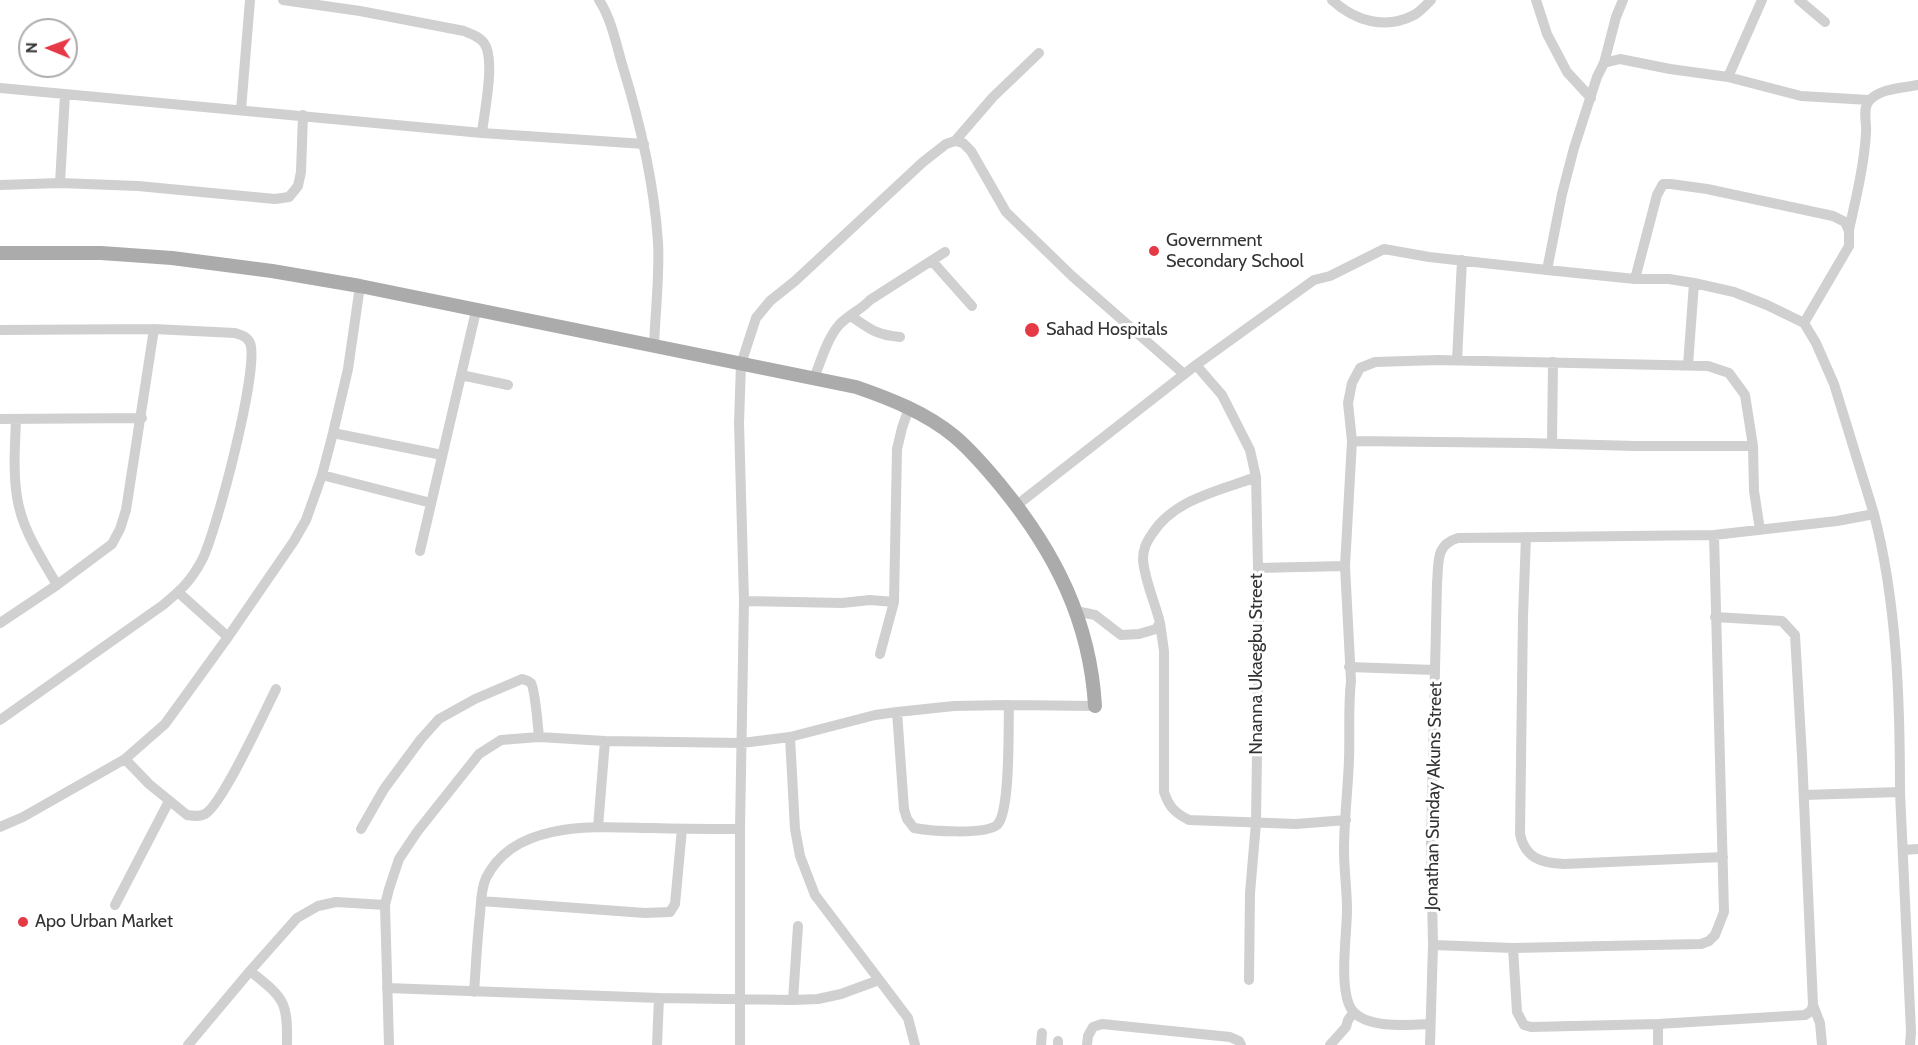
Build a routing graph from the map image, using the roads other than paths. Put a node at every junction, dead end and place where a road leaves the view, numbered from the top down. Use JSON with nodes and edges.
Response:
{"nodes":[{"id":1,"x":250,"y":0,"type":"edge"},
{"id":2,"x":283,"y":0,"type":"edge"},
{"id":3,"x":599,"y":0,"type":"edge"},
{"id":4,"x":1332,"y":0,"type":"edge"},
{"id":5,"x":1431,"y":0,"type":"edge"},
{"id":6,"x":1536,"y":0,"type":"edge"},
{"id":7,"x":1623,"y":0,"type":"edge"},
{"id":8,"x":1762,"y":0,"type":"edge"},
{"id":9,"x":1799,"y":0,"type":"edge"},
{"id":10,"x":361,"y":6,"type":"edge"},
{"id":11,"x":1825,"y":22,"type":"dead end"},
{"id":12,"x":1039,"y":53,"type":"dead end"},
{"id":13,"x":1604,"y":63,"type":"junction"},
{"id":14,"x":1728,"y":77,"type":"junction"},
{"id":15,"x":1918,"y":85,"type":"edge"},
{"id":16,"x":0,"y":88,"type":"edge"},
{"id":17,"x":65,"y":94,"type":"junction"},
{"id":18,"x":1591,"y":98,"type":"junction"},
{"id":19,"x":1869,"y":100,"type":"junction"},
{"id":20,"x":241,"y":110,"type":"junction"},
{"id":21,"x":303,"y":115,"type":"junction"},
{"id":22,"x":482,"y":133,"type":"junction"},
{"id":23,"x":955,"y":141,"type":"junction"},
{"id":24,"x":644,"y":144,"type":"junction"},
{"id":25,"x":60,"y":183,"type":"junction"},
{"id":26,"x":0,"y":185,"type":"edge"},
{"id":27,"x":1849,"y":231,"type":"junction"},
{"id":28,"x":945,"y":252,"type":"dead end"},
{"id":29,"x":0,"y":253,"type":"edge"},
{"id":30,"x":1462,"y":260,"type":"junction"},
{"id":31,"x":932,"y":261,"type":"junction"},
{"id":32,"x":1547,"y":270,"type":"junction"},
{"id":33,"x":1635,"y":279,"type":"junction"},
{"id":34,"x":1694,"y":283,"type":"junction"},
{"id":35,"x":360,"y":286,"type":"junction"},
{"id":36,"x":972,"y":306,"type":"dead end"},
{"id":37,"x":476,"y":311,"type":"junction"},
{"id":38,"x":851,"y":316,"type":"junction"},
{"id":39,"x":1804,"y":322,"type":"junction"},
{"id":40,"x":154,"y":329,"type":"junction"},
{"id":41,"x":0,"y":330,"type":"edge"},
{"id":42,"x":900,"y":337,"type":"dead end"},
{"id":43,"x":654,"y":347,"type":"junction"},
{"id":44,"x":1457,"y":360,"type":"junction"},
{"id":45,"x":1552,"y":362,"type":"junction"},
{"id":46,"x":741,"y":364,"type":"junction"},
{"id":47,"x":1196,"y":364,"type":"junction"},
{"id":48,"x":1688,"y":365,"type":"junction"},
{"id":49,"x":1184,"y":374,"type":"junction"},
{"id":50,"x":461,"y":375,"type":"junction"},
{"id":51,"x":814,"y":378,"type":"junction"},
{"id":52,"x":508,"y":385,"type":"dead end"},
{"id":53,"x":909,"y":408,"type":"junction"},
{"id":54,"x":142,"y":418,"type":"junction"},
{"id":55,"x":0,"y":419,"type":"edge"},
{"id":56,"x":16,"y":419,"type":"junction"},
{"id":57,"x":333,"y":434,"type":"junction"},
{"id":58,"x":1352,"y":441,"type":"junction"},
{"id":59,"x":1551,"y":443,"type":"junction"},
{"id":60,"x":1753,"y":446,"type":"junction"},
{"id":61,"x":442,"y":455,"type":"junction"},
{"id":62,"x":322,"y":475,"type":"junction"},
{"id":63,"x":1256,"y":477,"type":"junction"},
{"id":64,"x":431,"y":503,"type":"junction"},
{"id":65,"x":1017,"y":505,"type":"junction"},
{"id":66,"x":1874,"y":514,"type":"junction"},
{"id":67,"x":1760,"y":531,"type":"junction"},
{"id":68,"x":1714,"y":535,"type":"junction"},
{"id":69,"x":1526,"y":537,"type":"junction"},
{"id":70,"x":420,"y":551,"type":"dead end"},
{"id":71,"x":1345,"y":566,"type":"junction"},
{"id":72,"x":1258,"y":567,"type":"junction"},
{"id":73,"x":57,"y":585,"type":"junction"},
{"id":74,"x":178,"y":592,"type":"junction"},
{"id":75,"x":744,"y":601,"type":"junction"},
{"id":76,"x":894,"y":602,"type":"junction"},
{"id":77,"x":1076,"y":611,"type":"junction"},
{"id":78,"x":1715,"y":617,"type":"junction"},
{"id":79,"x":0,"y":623,"type":"edge"},
{"id":80,"x":1160,"y":624,"type":"junction"},
{"id":81,"x":228,"y":637,"type":"junction"},
{"id":82,"x":880,"y":654,"type":"dead end"},
{"id":83,"x":1349,"y":667,"type":"junction"},
{"id":84,"x":1435,"y":670,"type":"junction"},
{"id":85,"x":276,"y":689,"type":"dead end"},
{"id":86,"x":1009,"y":705,"type":"junction"},
{"id":87,"x":1095,"y":706,"type":"joint"},
{"id":88,"x":897,"y":712,"type":"junction"},
{"id":89,"x":0,"y":720,"type":"edge"},
{"id":90,"x":539,"y":737,"type":"junction"},
{"id":91,"x":790,"y":737,"type":"junction"},
{"id":92,"x":605,"y":741,"type":"junction"},
{"id":93,"x":742,"y":743,"type":"junction"},
{"id":94,"x":125,"y":759,"type":"junction"},
{"id":95,"x":1900,"y":792,"type":"junction"},
{"id":96,"x":1804,"y":795,"type":"junction"},
{"id":97,"x":169,"y":801,"type":"junction"},
{"id":98,"x":1346,"y":820,"type":"junction"},
{"id":99,"x":1256,"y":823,"type":"junction"},
{"id":100,"x":0,"y":827,"type":"edge"},
{"id":101,"x":598,"y":827,"type":"junction"},
{"id":102,"x":361,"y":829,"type":"dead end"},
{"id":103,"x":682,"y":829,"type":"junction"},
{"id":104,"x":740,"y":829,"type":"junction"},
{"id":105,"x":1903,"y":849,"type":"junction"},
{"id":106,"x":1918,"y":849,"type":"edge"},
{"id":107,"x":1723,"y":857,"type":"junction"},
{"id":108,"x":481,"y":901,"type":"junction"},
{"id":109,"x":115,"y":905,"type":"dead end"},
{"id":110,"x":385,"y":905,"type":"junction"},
{"id":111,"x":798,"y":926,"type":"dead end"},
{"id":112,"x":1433,"y":945,"type":"junction"},
{"id":113,"x":1513,"y":948,"type":"junction"},
{"id":114,"x":249,"y":971,"type":"junction"},
{"id":115,"x":879,"y":980,"type":"junction"},
{"id":116,"x":1249,"y":980,"type":"dead end"},
{"id":117,"x":387,"y":988,"type":"junction"},
{"id":118,"x":474,"y":992,"type":"junction"},
{"id":119,"x":659,"y":998,"type":"junction"},
{"id":120,"x":740,"y":999,"type":"junction"},
{"id":121,"x":793,"y":1000,"type":"junction"},
{"id":122,"x":1813,"y":1005,"type":"junction"},
{"id":123,"x":1354,"y":1012,"type":"junction"},
{"id":124,"x":1430,"y":1024,"type":"junction"},
{"id":125,"x":1658,"y":1024,"type":"junction"},
{"id":126,"x":1042,"y":1033,"type":"dead end"},
{"id":127,"x":188,"y":1045,"type":"edge"},
{"id":128,"x":287,"y":1045,"type":"edge"},
{"id":129,"x":390,"y":1045,"type":"edge"},
{"id":130,"x":657,"y":1045,"type":"edge"},
{"id":131,"x":740,"y":1045,"type":"edge"},
{"id":132,"x":915,"y":1045,"type":"edge"},
{"id":133,"x":1041,"y":1045,"type":"edge"},
{"id":134,"x":1087,"y":1045,"type":"edge"},
{"id":135,"x":1241,"y":1045,"type":"edge"},
{"id":136,"x":1330,"y":1045,"type":"edge"},
{"id":137,"x":1430,"y":1045,"type":"edge"},
{"id":138,"x":1658,"y":1045,"type":"edge"},
{"id":139,"x":1822,"y":1045,"type":"edge"},
{"id":140,"x":1910,"y":1045,"type":"edge"}],
"edges":[{"from":1,"to":20,"type":"street"},
{"from":2,"to":10,"type":"street"},
{"from":3,"to":24,"type":"street"},
{"from":4,"to":5,"type":"street"},
{"from":6,"to":18,"type":"street"},
{"from":7,"to":13,"type":"street"},
{"from":8,"to":14,"type":"street"},
{"from":9,"to":11,"type":"street"},
{"from":10,"to":22,"type":"street"},
{"from":12,"to":23,"type":"street"},
{"from":13,"to":14,"type":"street"},
{"from":13,"to":18,"type":"street"},
{"from":14,"to":19,"type":"street"},
{"from":15,"to":19,"type":"street"},
{"from":16,"to":17,"type":"street"},
{"from":17,"to":20,"type":"street"},
{"from":17,"to":25,"type":"street"},
{"from":18,"to":32,"type":"street"},
{"from":19,"to":27,"type":"street"},
{"from":20,"to":21,"type":"street"},
{"from":21,"to":22,"type":"street"},
{"from":21,"to":25,"type":"street"},
{"from":22,"to":24,"type":"street"},
{"from":23,"to":46,"type":"street"},
{"from":23,"to":49,"type":"street"},
{"from":24,"to":43,"type":"street"},
{"from":25,"to":26,"type":"street"},
{"from":27,"to":33,"type":"street"},
{"from":27,"to":39,"type":"street"},
{"from":28,"to":31,"type":"street"},
{"from":29,"to":35,"type":"main road"},
{"from":30,"to":32,"type":"street"},
{"from":30,"to":44,"type":"street"},
{"from":30,"to":47,"type":"street"},
{"from":31,"to":36,"type":"street"},
{"from":31,"to":38,"type":"street"},
{"from":32,"to":33,"type":"street"},
{"from":33,"to":34,"type":"street"},
{"from":34,"to":39,"type":"street"},
{"from":34,"to":48,"type":"street"},
{"from":35,"to":37,"type":"main road"},
{"from":35,"to":57,"type":"street"},
{"from":37,"to":43,"type":"main road"},
{"from":37,"to":50,"type":"street"},
{"from":38,"to":42,"type":"street"},
{"from":38,"to":51,"type":"street"},
{"from":39,"to":66,"type":"street"},
{"from":40,"to":41,"type":"street"},
{"from":40,"to":54,"type":"street"},
{"from":40,"to":74,"type":"street"},
{"from":43,"to":46,"type":"main road"},
{"from":44,"to":45,"type":"street"},
{"from":44,"to":58,"type":"street"},
{"from":45,"to":48,"type":"street"},
{"from":45,"to":59,"type":"street"},
{"from":46,"to":51,"type":"main road"},
{"from":46,"to":75,"type":"street"},
{"from":47,"to":49,"type":"street"},
{"from":47,"to":63,"type":"street","name":"Nnanna Ukaegbu Street"},
{"from":48,"to":60,"type":"street"},
{"from":49,"to":65,"type":"street"},
{"from":50,"to":52,"type":"street"},
{"from":50,"to":61,"type":"street"},
{"from":51,"to":53,"type":"main road"},
{"from":53,"to":65,"type":"main road"},
{"from":53,"to":76,"type":"street"},
{"from":54,"to":56,"type":"street"},
{"from":54,"to":73,"type":"street"},
{"from":55,"to":56,"type":"street"},
{"from":56,"to":73,"type":"street"},
{"from":57,"to":61,"type":"street"},
{"from":57,"to":62,"type":"street"},
{"from":58,"to":59,"type":"street"},
{"from":58,"to":71,"type":"street"},
{"from":59,"to":60,"type":"street"},
{"from":60,"to":67,"type":"street"},
{"from":61,"to":64,"type":"street"},
{"from":62,"to":64,"type":"street"},
{"from":62,"to":81,"type":"street"},
{"from":63,"to":72,"type":"street","name":"Nnanna Ukaegbu Street"},
{"from":63,"to":80,"type":"street"},
{"from":64,"to":70,"type":"street"},
{"from":65,"to":77,"type":"main road"},
{"from":66,"to":67,"type":"street"},
{"from":66,"to":95,"type":"street"},
{"from":67,"to":68,"type":"street"},
{"from":68,"to":69,"type":"street"},
{"from":68,"to":78,"type":"street"},
{"from":69,"to":84,"type":"street","name":"Jonathan Sunday Akuns Street"},
{"from":69,"to":107,"type":"street"},
{"from":71,"to":72,"type":"street"},
{"from":71,"to":83,"type":"street"},
{"from":72,"to":99,"type":"street","name":"Nnanna Ukaegbu Street"},
{"from":73,"to":79,"type":"street"},
{"from":74,"to":81,"type":"street"},
{"from":74,"to":89,"type":"street"},
{"from":75,"to":76,"type":"street"},
{"from":75,"to":93,"type":"street"},
{"from":76,"to":82,"type":"street"},
{"from":77,"to":80,"type":"street"},
{"from":77,"to":87,"type":"main road"},
{"from":78,"to":96,"type":"street"},
{"from":78,"to":107,"type":"street"},
{"from":80,"to":99,"type":"street"},
{"from":81,"to":94,"type":"street"},
{"from":83,"to":84,"type":"street"},
{"from":83,"to":98,"type":"street"},
{"from":84,"to":112,"type":"street","name":"Jonathan Sunday Akuns Street"},
{"from":85,"to":97,"type":"street"},
{"from":86,"to":87,"type":"street"},
{"from":86,"to":88,"type":"street"},
{"from":86,"to":88,"type":"street"},
{"from":88,"to":91,"type":"street"},
{"from":90,"to":92,"type":"street"},
{"from":90,"to":102,"type":"street"},
{"from":90,"to":110,"type":"street"},
{"from":91,"to":93,"type":"street"},
{"from":91,"to":115,"type":"street"},
{"from":92,"to":93,"type":"street"},
{"from":92,"to":101,"type":"street"},
{"from":93,"to":104,"type":"street"},
{"from":94,"to":97,"type":"street"},
{"from":94,"to":100,"type":"street"},
{"from":95,"to":96,"type":"street"},
{"from":95,"to":105,"type":"street"},
{"from":96,"to":122,"type":"street"},
{"from":97,"to":109,"type":"street"},
{"from":98,"to":99,"type":"street"},
{"from":98,"to":123,"type":"street"},
{"from":99,"to":116,"type":"street","name":"Nnanna Ukaegbu Street"},
{"from":101,"to":103,"type":"street"},
{"from":101,"to":108,"type":"street"},
{"from":103,"to":104,"type":"street"},
{"from":103,"to":108,"type":"street"},
{"from":104,"to":120,"type":"street"},
{"from":105,"to":106,"type":"street"},
{"from":105,"to":140,"type":"street"},
{"from":107,"to":113,"type":"street"},
{"from":108,"to":118,"type":"street"},
{"from":110,"to":114,"type":"street"},
{"from":110,"to":117,"type":"street"},
{"from":111,"to":121,"type":"street"},
{"from":112,"to":113,"type":"street"},
{"from":112,"to":124,"type":"street","name":"Jonathan Sunday Akuns Street"},
{"from":113,"to":125,"type":"street"},
{"from":114,"to":127,"type":"street"},
{"from":114,"to":128,"type":"street"},
{"from":115,"to":121,"type":"street"},
{"from":115,"to":132,"type":"street"},
{"from":117,"to":118,"type":"street"},
{"from":117,"to":129,"type":"street"},
{"from":118,"to":119,"type":"street"},
{"from":119,"to":120,"type":"street"},
{"from":119,"to":130,"type":"street"},
{"from":120,"to":121,"type":"street"},
{"from":120,"to":131,"type":"street"},
{"from":122,"to":125,"type":"street"},
{"from":122,"to":139,"type":"street"},
{"from":123,"to":124,"type":"street"},
{"from":123,"to":136,"type":"street"},
{"from":124,"to":137,"type":"street","name":"Jonathan Sunday Akuns Street"},
{"from":125,"to":138,"type":"street"},
{"from":126,"to":133,"type":"street"},
{"from":134,"to":135,"type":"street"}]}
